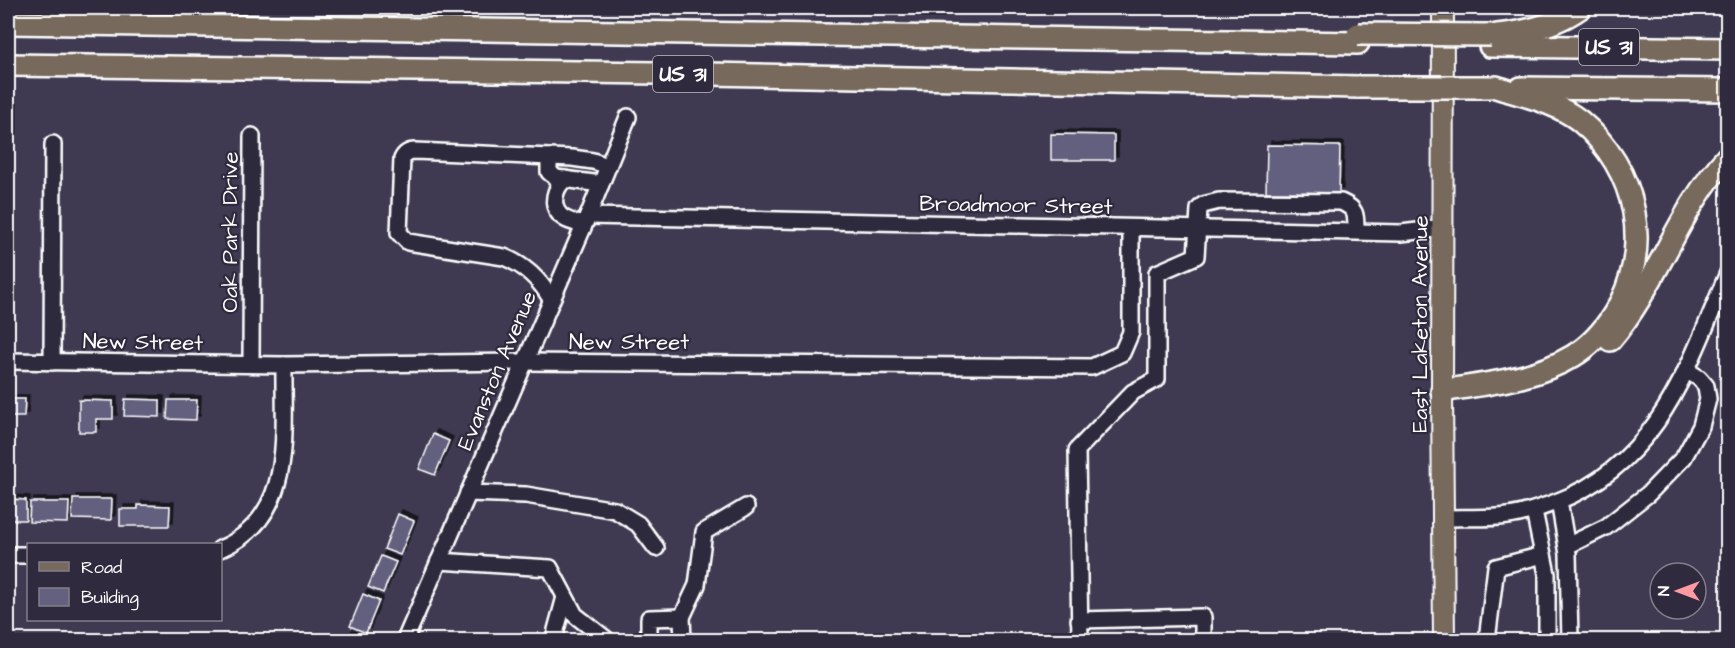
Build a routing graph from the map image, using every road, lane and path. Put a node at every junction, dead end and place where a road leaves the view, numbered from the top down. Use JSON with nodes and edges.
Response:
{"nodes":[{"id":1,"x":1443,"y":8,"type":"edge"},
{"id":2,"x":1580,"y":8,"type":"edge"},
{"id":3,"x":8,"y":22,"type":"edge"},
{"id":4,"x":1491,"y":41,"type":"junction"},
{"id":5,"x":1728,"y":49,"type":"edge"},
{"id":6,"x":8,"y":64,"type":"edge"},
{"id":7,"x":1493,"y":87,"type":"junction"},
{"id":8,"x":1728,"y":90,"type":"edge"},
{"id":9,"x":628,"y":117,"type":"dead end"},
{"id":10,"x":252,"y":136,"type":"dead end"},
{"id":11,"x":53,"y":144,"type":"dead end"},
{"id":12,"x":1728,"y":156,"type":"edge"},
{"id":13,"x":549,"y":157,"type":"junction"},
{"id":14,"x":608,"y":166,"type":"junction"},
{"id":15,"x":565,"y":179,"type":"junction"},
{"id":16,"x":601,"y":184,"type":"junction"},
{"id":17,"x":586,"y":221,"type":"junction"},
{"id":18,"x":1443,"y":228,"type":"junction"},
{"id":19,"x":1131,"y":229,"type":"junction"},
{"id":20,"x":1198,"y":230,"type":"junction"},
{"id":21,"x":1356,"y":231,"type":"junction"},
{"id":22,"x":1728,"y":273,"type":"edge"},
{"id":23,"x":1723,"y":296,"type":"edge"},
{"id":24,"x":551,"y":299,"type":"junction"},
{"id":25,"x":8,"y":361,"type":"edge"},
{"id":26,"x":52,"y":362,"type":"junction"},
{"id":27,"x":524,"y":362,"type":"junction"},
{"id":28,"x":250,"y":364,"type":"junction"},
{"id":29,"x":284,"y":365,"type":"junction"},
{"id":30,"x":1686,"y":370,"type":"junction"},
{"id":31,"x":1442,"y":391,"type":"junction"},
{"id":32,"x":468,"y":493,"type":"junction"},
{"id":33,"x":1559,"y":501,"type":"junction"},
{"id":34,"x":746,"y":507,"type":"dead end"},
{"id":35,"x":1534,"y":511,"type":"junction"},
{"id":36,"x":1444,"y":518,"type":"junction"},
{"id":37,"x":1567,"y":546,"type":"junction"},
{"id":38,"x":222,"y":548,"type":"edge"},
{"id":39,"x":656,"y":548,"type":"dead end"},
{"id":40,"x":8,"y":555,"type":"edge"},
{"id":41,"x":27,"y":555,"type":"edge"},
{"id":42,"x":1543,"y":555,"type":"junction"},
{"id":43,"x":439,"y":561,"type":"junction"},
{"id":44,"x":566,"y":597,"type":"junction"},
{"id":45,"x":682,"y":617,"type":"junction"},
{"id":46,"x":1079,"y":620,"type":"junction"},
{"id":47,"x":405,"y":640,"type":"edge"},
{"id":48,"x":556,"y":640,"type":"edge"},
{"id":49,"x":607,"y":640,"type":"edge"},
{"id":50,"x":649,"y":640,"type":"edge"},
{"id":51,"x":682,"y":640,"type":"edge"},
{"id":52,"x":1080,"y":640,"type":"edge"},
{"id":53,"x":1203,"y":640,"type":"edge"},
{"id":54,"x":1444,"y":640,"type":"edge"},
{"id":55,"x":1487,"y":640,"type":"edge"},
{"id":56,"x":1547,"y":640,"type":"edge"},
{"id":57,"x":1570,"y":640,"type":"edge"}],
"edges":[{"from":1,"to":18,"type":"main road","name":"East Laketon Avenue"},
{"from":2,"to":4,"type":"highway"},
{"from":3,"to":4,"type":"highway","number":"US 31"},
{"from":4,"to":5,"type":"highway","number":"US 31"},
{"from":6,"to":7,"type":"highway","number":"US 31","bridge":true},
{"from":7,"to":8,"type":"highway","number":"US 31"},
{"from":7,"to":31,"type":"highway"},
{"from":9,"to":14,"type":"street","name":"Evanston Avenue"},
{"from":10,"to":28,"type":"street","name":"Oak Park Drive"},
{"from":11,"to":26,"type":"street"},
{"from":12,"to":31,"type":"highway"},
{"from":13,"to":14,"type":"street"},
{"from":13,"to":15,"type":"street"},
{"from":13,"to":24,"type":"street"},
{"from":14,"to":16,"type":"street","name":"Evanston Avenue"},
{"from":15,"to":16,"type":"street"},
{"from":15,"to":17,"type":"street"},
{"from":16,"to":17,"type":"street","name":"Evanston Avenue"},
{"from":17,"to":19,"type":"street","name":"Broadmoor Street"},
{"from":17,"to":24,"type":"street","name":"Evanston Avenue"},
{"from":18,"to":21,"type":"street","name":"Broadmoor Street"},
{"from":18,"to":31,"type":"main road","name":"East Laketon Avenue"},
{"from":19,"to":20,"type":"street","name":"Broadmoor Street"},
{"from":19,"to":27,"type":"street","name":"New Street"},
{"from":20,"to":21,"type":"street","name":"Broadmoor Street"},
{"from":20,"to":21,"type":"street"},
{"from":20,"to":46,"type":"street"},
{"from":22,"to":23,"type":"street"},
{"from":23,"to":30,"type":"street"},
{"from":24,"to":27,"type":"street","name":"Evanston Avenue"},
{"from":25,"to":26,"type":"street","name":"New Street"},
{"from":26,"to":28,"type":"street","name":"New Street"},
{"from":27,"to":29,"type":"street","name":"New Street"},
{"from":27,"to":32,"type":"street","name":"Evanston Avenue"},
{"from":28,"to":29,"type":"street","name":"New Street"},
{"from":29,"to":38,"type":"street"},
{"from":30,"to":33,"type":"street"},
{"from":30,"to":37,"type":"street"},
{"from":31,"to":36,"type":"main road","name":"East Laketon Avenue"},
{"from":32,"to":39,"type":"street"},
{"from":32,"to":43,"type":"street","name":"Evanston Avenue"},
{"from":33,"to":35,"type":"street"},
{"from":33,"to":37,"type":"street"},
{"from":34,"to":45,"type":"street"},
{"from":35,"to":36,"type":"street"},
{"from":35,"to":42,"type":"street"},
{"from":36,"to":54,"type":"main road","name":"East Laketon Avenue"},
{"from":37,"to":57,"type":"street"},
{"from":40,"to":41,"type":"street"},
{"from":42,"to":55,"type":"street"},
{"from":42,"to":56,"type":"street"},
{"from":43,"to":44,"type":"street"},
{"from":43,"to":47,"type":"street","name":"Evanston Avenue"},
{"from":44,"to":48,"type":"street"},
{"from":44,"to":49,"type":"street"},
{"from":45,"to":50,"type":"street"},
{"from":45,"to":51,"type":"street"},
{"from":46,"to":52,"type":"street"},
{"from":46,"to":53,"type":"street"}]}
